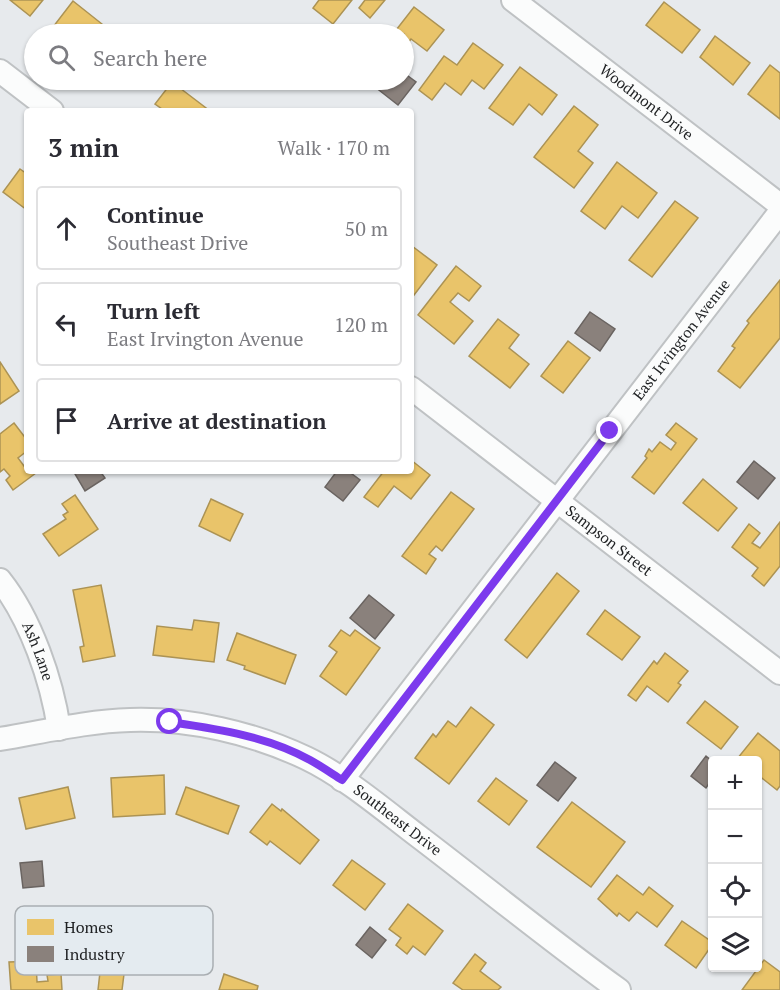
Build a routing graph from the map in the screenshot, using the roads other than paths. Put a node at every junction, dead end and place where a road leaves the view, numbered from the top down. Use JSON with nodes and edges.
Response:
{"nodes":[{"id":1,"x":513,"y":0,"type":"edge"},
{"id":2,"x":0,"y":71,"type":"edge"},
{"id":3,"x":24,"y":89,"type":"edge"},
{"id":4,"x":25,"y":90,"type":"edge"},
{"id":5,"x":48,"y":108,"type":"edge"},
{"id":6,"x":780,"y":205,"type":"edge"},
{"id":7,"x":780,"y":212,"type":"edge"},
{"id":8,"x":414,"y":390,"type":"edge"},
{"id":9,"x":556,"y":500,"type":"junction"},
{"id":10,"x":0,"y":580,"type":"edge"},
{"id":11,"x":780,"y":673,"type":"edge"},
{"id":12,"x":59,"y":729,"type":"junction"},
{"id":13,"x":0,"y":740,"type":"edge"},
{"id":14,"x":342,"y":780,"type":"junction"},
{"id":15,"x":619,"y":990,"type":"edge"}],
"edges":[{"from":1,"to":6,"type":"street","name":"Woodmont Drive"},
{"from":2,"to":3,"type":"street"},
{"from":4,"to":5,"type":"street"},
{"from":7,"to":9,"type":"street","name":"East Irvington Avenue"},
{"from":8,"to":9,"type":"street","name":"Sampson Street"},
{"from":9,"to":11,"type":"street","name":"Sampson Street"},
{"from":9,"to":14,"type":"street","name":"East Irvington Avenue"},
{"from":10,"to":12,"type":"street","name":"Ash Lane"},
{"from":12,"to":13,"type":"street","name":"Southeast Drive"},
{"from":12,"to":14,"type":"street","name":"Southeast Drive"},
{"from":14,"to":15,"type":"street","name":"Southeast Drive"}]}
